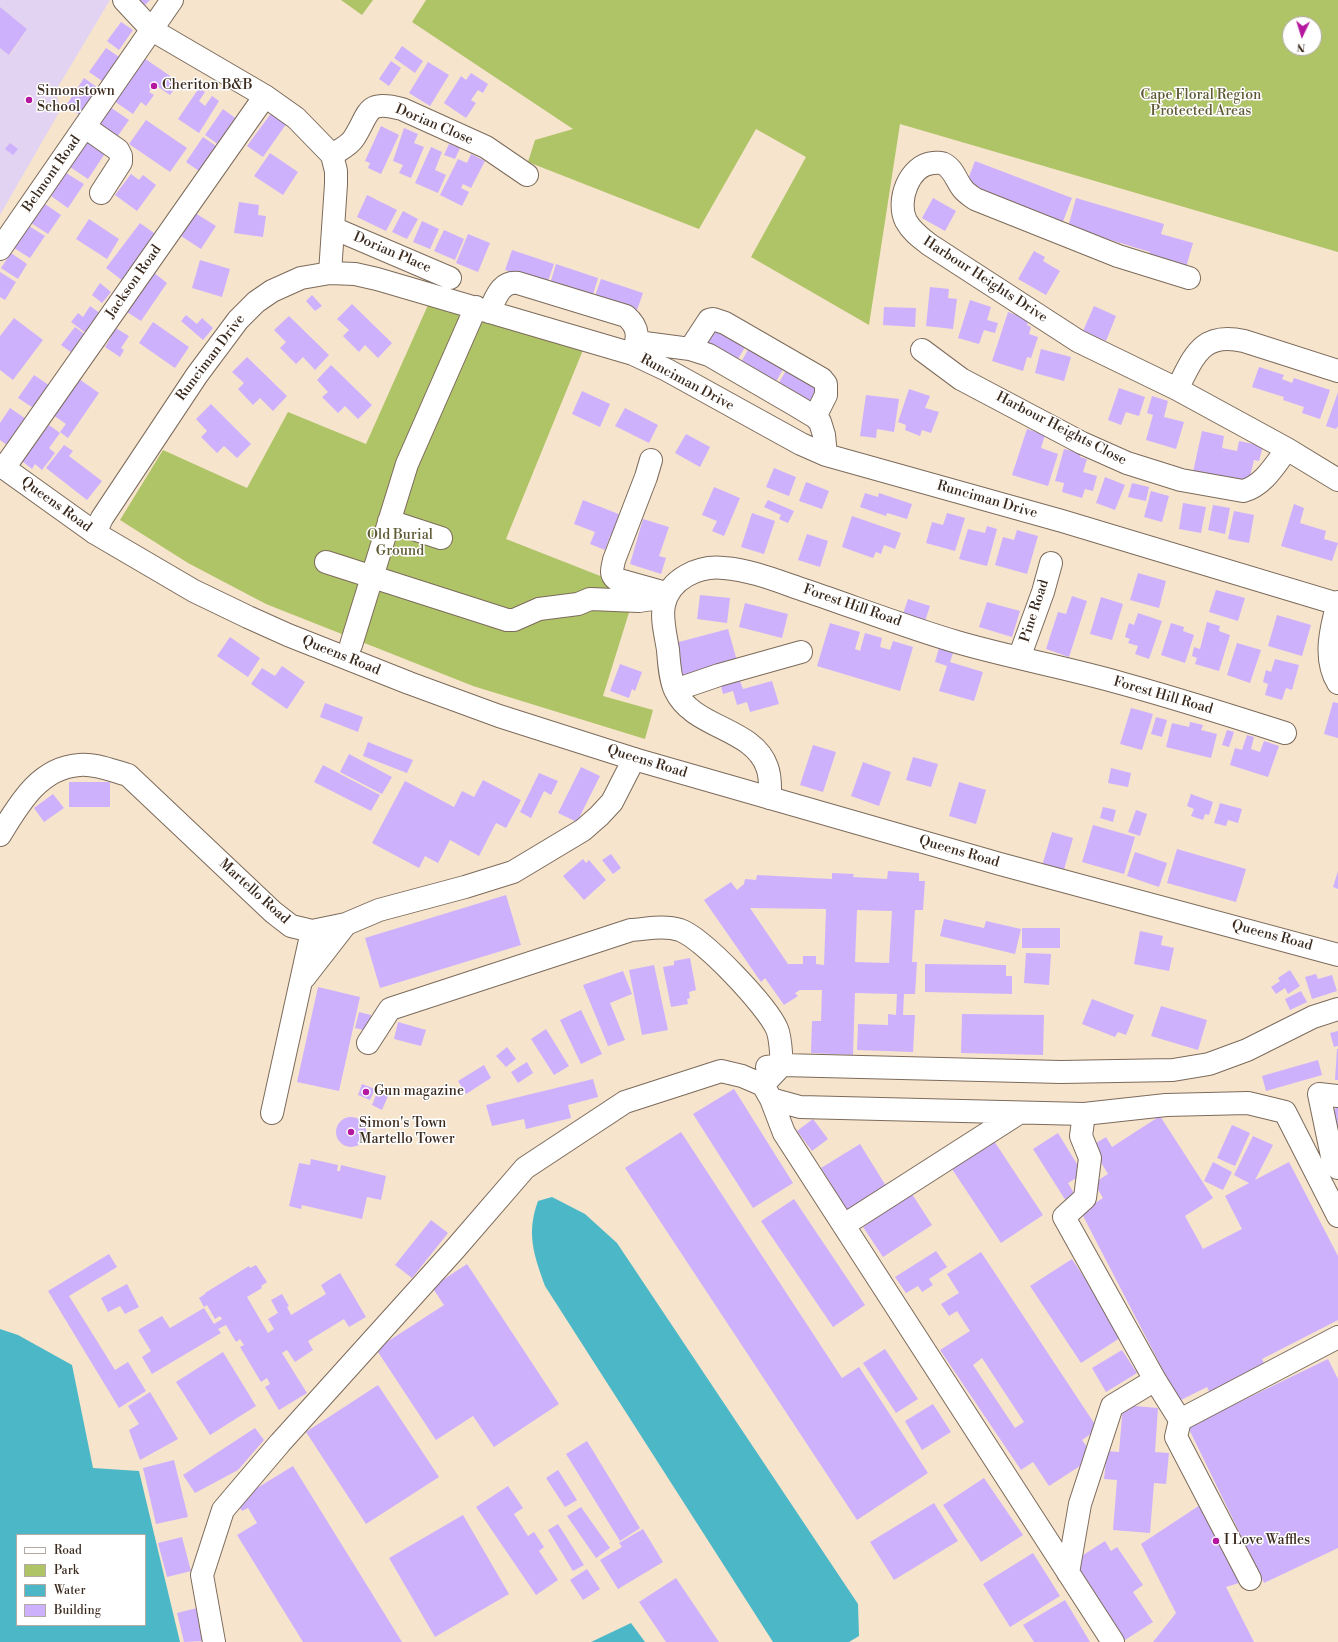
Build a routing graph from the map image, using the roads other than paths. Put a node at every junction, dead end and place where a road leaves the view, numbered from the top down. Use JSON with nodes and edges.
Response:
{"nodes":[{"id":1,"x":124,"y":0,"type":"edge"},
{"id":2,"x":172,"y":0,"type":"edge"},
{"id":3,"x":152,"y":30,"type":"junction"},
{"id":4,"x":265,"y":96,"type":"junction"},
{"id":5,"x":85,"y":127,"type":"junction"},
{"id":6,"x":332,"y":155,"type":"junction"},
{"id":7,"x":527,"y":175,"type":"dead end"},
{"id":8,"x":101,"y":193,"type":"dead end"},
{"id":9,"x":333,"y":228,"type":"junction"},
{"id":10,"x":0,"y":249,"type":"edge"},
{"id":11,"x":330,"y":273,"type":"junction"},
{"id":12,"x":450,"y":278,"type":"dead end"},
{"id":13,"x":1189,"y":278,"type":"dead end"},
{"id":14,"x":483,"y":309,"type":"junction"},
{"id":15,"x":635,"y":348,"type":"junction"},
{"id":16,"x":690,"y":349,"type":"junction"},
{"id":17,"x":922,"y":350,"type":"dead end"},
{"id":18,"x":1338,"y":371,"type":"edge"},
{"id":19,"x":1177,"y":389,"type":"junction"},
{"id":20,"x":815,"y":417,"type":"junction"},
{"id":21,"x":1287,"y":449,"type":"junction"},
{"id":22,"x":826,"y":455,"type":"junction"},
{"id":23,"x":651,"y":460,"type":"dead end"},
{"id":24,"x":2,"y":466,"type":"edge"},
{"id":25,"x":1338,"y":480,"type":"edge"},
{"id":26,"x":389,"y":521,"type":"junction"},
{"id":27,"x":95,"y":533,"type":"junction"},
{"id":28,"x":441,"y":538,"type":"dead end"},
{"id":29,"x":326,"y":562,"type":"dead end"},
{"id":30,"x":1051,"y":563,"type":"dead end"},
{"id":31,"x":372,"y":577,"type":"junction"},
{"id":32,"x":668,"y":595,"type":"junction"},
{"id":33,"x":1338,"y":603,"type":"edge"},
{"id":34,"x":352,"y":644,"type":"dead end"},
{"id":35,"x":801,"y":652,"type":"dead end"},
{"id":36,"x":1019,"y":658,"type":"junction"},
{"id":37,"x":1334,"y":662,"type":"edge"},
{"id":38,"x":1338,"y":683,"type":"edge"},
{"id":39,"x":675,"y":690,"type":"junction"},
{"id":40,"x":1285,"y":733,"type":"dead end"},
{"id":41,"x":634,"y":759,"type":"junction"},
{"id":42,"x":770,"y":798,"type":"junction"},
{"id":43,"x":0,"y":835,"type":"edge"},
{"id":44,"x":346,"y":924,"type":"junction"},
{"id":45,"x":312,"y":931,"type":"junction"},
{"id":46,"x":1338,"y":955,"type":"edge"},
{"id":47,"x":301,"y":982,"type":"junction"},
{"id":48,"x":1338,"y":1009,"type":"edge"},
{"id":49,"x":368,"y":1043,"type":"dead end"},
{"id":50,"x":782,"y":1065,"type":"junction"},
{"id":51,"x":721,"y":1071,"type":"junction"},
{"id":52,"x":767,"y":1092,"type":"junction"},
{"id":53,"x":1338,"y":1096,"type":"edge"},
{"id":54,"x":272,"y":1113,"type":"dead end"},
{"id":55,"x":1019,"y":1113,"type":"junction"},
{"id":56,"x":1084,"y":1114,"type":"junction"},
{"id":57,"x":1338,"y":1168,"type":"edge"},
{"id":58,"x":1338,"y":1216,"type":"edge"},
{"id":59,"x":844,"y":1225,"type":"junction"},
{"id":60,"x":1338,"y":1337,"type":"edge"},
{"id":61,"x":1155,"y":1380,"type":"junction"},
{"id":62,"x":1180,"y":1420,"type":"junction"},
{"id":63,"x":1068,"y":1573,"type":"junction"},
{"id":64,"x":1250,"y":1579,"type":"dead end"},
{"id":65,"x":214,"y":1642,"type":"edge"},
{"id":66,"x":1113,"y":1642,"type":"edge"}],
"edges":[{"from":1,"to":3,"type":"street"},
{"from":2,"to":3,"type":"street","name":"Belmont Road"},
{"from":3,"to":4,"type":"street"},
{"from":3,"to":5,"type":"street","name":"Belmont Road"},
{"from":4,"to":6,"type":"street"},
{"from":4,"to":24,"type":"street","name":"Jackson Road"},
{"from":5,"to":8,"type":"street"},
{"from":5,"to":10,"type":"street","name":"Belmont Road"},
{"from":6,"to":7,"type":"street","name":"Dorian Close"},
{"from":6,"to":9,"type":"street"},
{"from":9,"to":11,"type":"street"},
{"from":9,"to":12,"type":"street","name":"Dorian Place"},
{"from":11,"to":14,"type":"street","name":"Runciman Drive"},
{"from":11,"to":27,"type":"street","name":"Runciman Drive"},
{"from":13,"to":19,"type":"street","name":"Harbour Heights Drive"},
{"from":14,"to":15,"type":"street","name":"Runciman Drive"},
{"from":14,"to":15,"type":"street"},
{"from":14,"to":26,"type":"street"},
{"from":15,"to":16,"type":"street"},
{"from":15,"to":22,"type":"street","name":"Runciman Drive"},
{"from":16,"to":20,"type":"street"},
{"from":16,"to":20,"type":"street"},
{"from":17,"to":21,"type":"street","name":"Harbour Heights Close"},
{"from":18,"to":19,"type":"street"},
{"from":19,"to":21,"type":"street","name":"Harbour Heights Drive"},
{"from":20,"to":22,"type":"street"},
{"from":21,"to":25,"type":"street","name":"Harbour Heights Drive"},
{"from":22,"to":33,"type":"street","name":"Runciman Drive"},
{"from":23,"to":32,"type":"street"},
{"from":24,"to":27,"type":"street","name":"Queens Road"},
{"from":26,"to":28,"type":"street"},
{"from":26,"to":31,"type":"street"},
{"from":27,"to":41,"type":"street","name":"Queens Road"},
{"from":29,"to":31,"type":"street"},
{"from":30,"to":36,"type":"street","name":"Pine Road"},
{"from":31,"to":32,"type":"street"},
{"from":31,"to":34,"type":"street"},
{"from":32,"to":36,"type":"street","name":"Forest Hill Road"},
{"from":32,"to":39,"type":"street"},
{"from":33,"to":37,"type":"street"},
{"from":35,"to":39,"type":"street"},
{"from":36,"to":40,"type":"street","name":"Forest Hill Road"},
{"from":37,"to":38,"type":"street"},
{"from":39,"to":42,"type":"street"},
{"from":41,"to":42,"type":"street","name":"Queens Road"},
{"from":41,"to":44,"type":"street","name":"Martello Road"},
{"from":42,"to":46,"type":"street","name":"Queens Road"},
{"from":43,"to":45,"type":"street","name":"Martello Road"},
{"from":44,"to":45,"type":"street","name":"Martello Road"},
{"from":44,"to":47,"type":"street"},
{"from":45,"to":47,"type":"street"},
{"from":47,"to":54,"type":"street"},
{"from":48,"to":50,"type":"street"},
{"from":49,"to":50,"type":"street"},
{"from":50,"to":51,"type":"street"},
{"from":50,"to":52,"type":"street"},
{"from":51,"to":52,"type":"street"},
{"from":51,"to":65,"type":"street"},
{"from":52,"to":55,"type":"street"},
{"from":52,"to":59,"type":"street"},
{"from":53,"to":57,"type":"street"},
{"from":55,"to":56,"type":"street"},
{"from":55,"to":59,"type":"street"},
{"from":56,"to":58,"type":"street"},
{"from":56,"to":61,"type":"street"},
{"from":59,"to":63,"type":"street"},
{"from":60,"to":62,"type":"street"},
{"from":61,"to":62,"type":"street"},
{"from":61,"to":63,"type":"street"},
{"from":62,"to":64,"type":"street"},
{"from":63,"to":66,"type":"street"}]}
